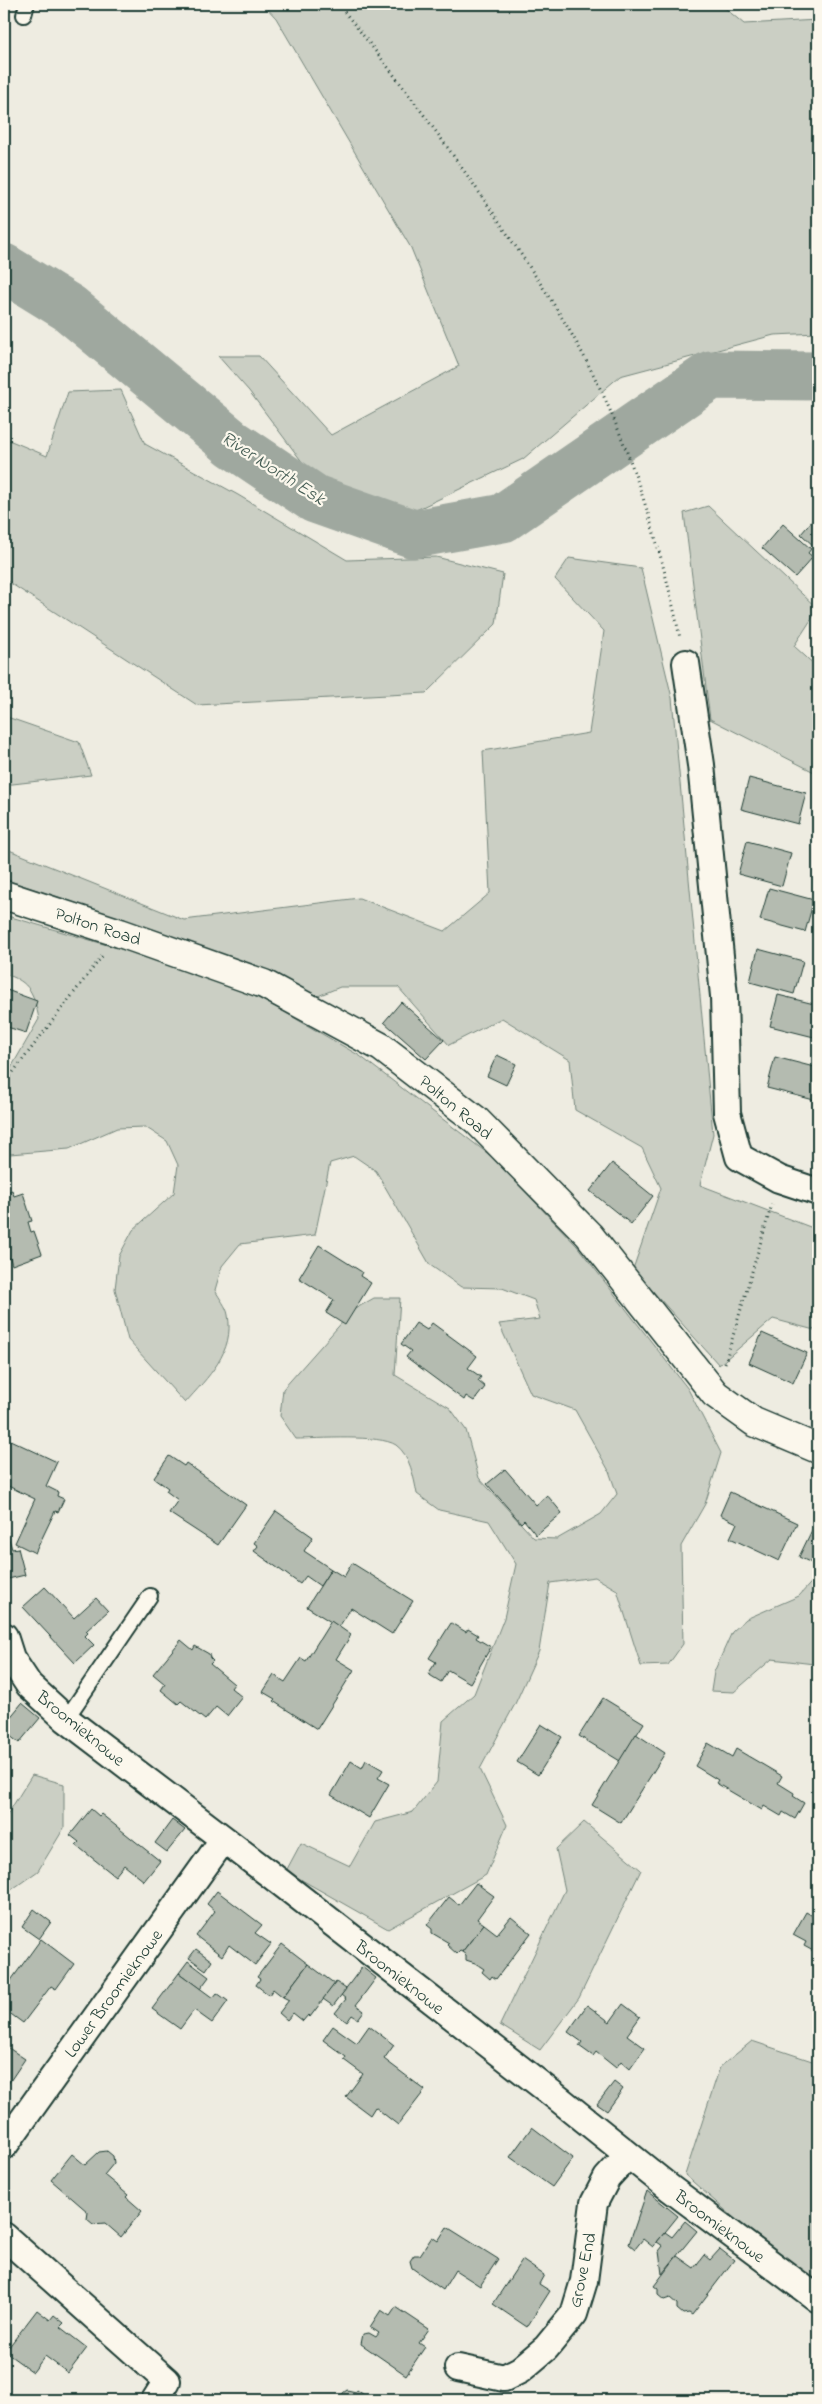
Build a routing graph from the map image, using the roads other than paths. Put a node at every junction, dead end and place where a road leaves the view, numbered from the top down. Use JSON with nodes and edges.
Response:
{"nodes":[{"id":1,"x":686,"y":663,"type":"road end"},
{"id":2,"x":4,"y":895,"type":"edge"},
{"id":3,"x":818,"y":1192,"type":"edge"},
{"id":4,"x":818,"y":1449,"type":"edge"},
{"id":5,"x":150,"y":1596,"type":"dead end"},
{"id":6,"x":6,"y":1652,"type":"edge"},
{"id":7,"x":66,"y":1719,"type":"junction"},
{"id":8,"x":223,"y":1840,"type":"junction"},
{"id":9,"x":4,"y":2146,"type":"edge"},
{"id":10,"x":628,"y":2155,"type":"junction"},
{"id":11,"x":4,"y":2236,"type":"edge"},
{"id":12,"x":818,"y":2299,"type":"edge"},
{"id":13,"x":458,"y":2368,"type":"dead end"},
{"id":14,"x":156,"y":2400,"type":"edge"}],
"edges":[{"from":1,"to":3,"type":"street"},
{"from":2,"to":4,"type":"street","name":"Polton Road"},
{"from":5,"to":7,"type":"lane"},
{"from":6,"to":7,"type":"street","name":"Broomieknowe"},
{"from":7,"to":8,"type":"street","name":"Broomieknowe"},
{"from":8,"to":9,"type":"street","name":"Lower Broomieknowe"},
{"from":8,"to":10,"type":"street","name":"Broomieknowe"},
{"from":10,"to":12,"type":"street","name":"Broomieknowe"},
{"from":10,"to":13,"type":"street","name":"Grove End"},
{"from":11,"to":14,"type":"street"}]}
